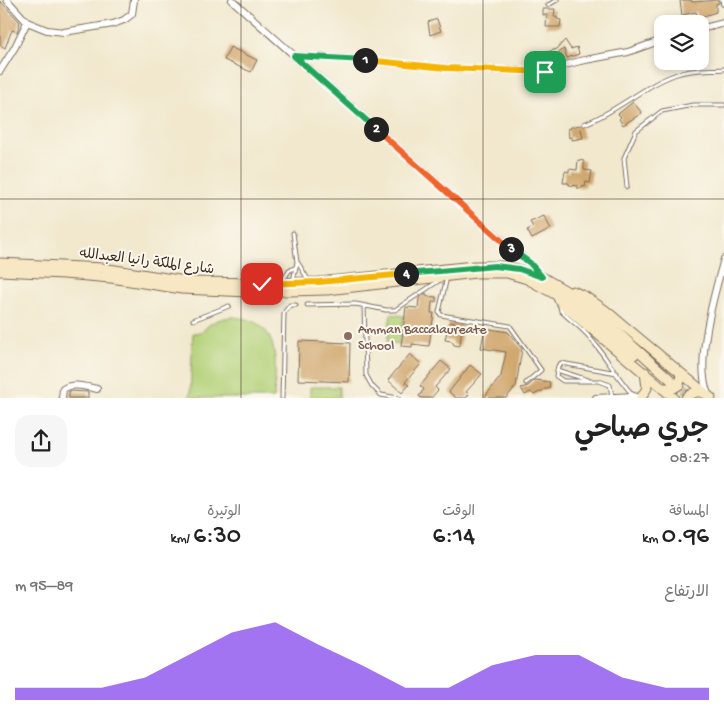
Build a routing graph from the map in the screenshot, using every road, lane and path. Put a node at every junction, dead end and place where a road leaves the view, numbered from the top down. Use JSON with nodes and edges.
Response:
{"nodes":[{"id":1,"x":7,"y":0,"type":"edge"},
{"id":2,"x":134,"y":0,"type":"edge"},
{"id":3,"x":232,"y":0,"type":"edge"},
{"id":4,"x":557,"y":0,"type":"edge"},
{"id":5,"x":548,"y":5,"type":"dead end"},
{"id":6,"x":27,"y":22,"type":"junction"},
{"id":7,"x":724,"y":23,"type":"edge"},
{"id":8,"x":709,"y":27,"type":"edge"},
{"id":9,"x":654,"y":43,"type":"edge"},
{"id":10,"x":294,"y":56,"type":"junction"},
{"id":11,"x":724,"y":69,"type":"edge"},
{"id":12,"x":0,"y":71,"type":"edge"},
{"id":13,"x":724,"y":105,"type":"edge"},
{"id":14,"x":584,"y":124,"type":"dead end"},
{"id":15,"x":628,"y":187,"type":"dead end"},
{"id":16,"x":293,"y":233,"type":"dead end"},
{"id":17,"x":724,"y":259,"type":"edge"},
{"id":18,"x":0,"y":263,"type":"edge"},
{"id":19,"x":297,"y":264,"type":"junction"},
{"id":20,"x":0,"y":271,"type":"edge"},
{"id":21,"x":446,"y":276,"type":"junction"},
{"id":22,"x":542,"y":277,"type":"junction"},
{"id":23,"x":280,"y":283,"type":"junction"},
{"id":24,"x":293,"y":283,"type":"junction"},
{"id":25,"x":311,"y":283,"type":"junction"},
{"id":26,"x":557,"y":293,"type":"junction"},
{"id":27,"x":307,"y":304,"type":"dead end"},
{"id":28,"x":296,"y":305,"type":"dead end"},
{"id":29,"x":229,"y":306,"type":"dead end"},
{"id":30,"x":364,"y":306,"type":"junction"},
{"id":31,"x":193,"y":320,"type":"dead end"},
{"id":32,"x":601,"y":335,"type":"junction"},
{"id":33,"x":590,"y":337,"type":"junction"},
{"id":34,"x":557,"y":370,"type":"junction"},
{"id":35,"x":645,"y":372,"type":"junction"},
{"id":36,"x":617,"y":373,"type":"junction"},
{"id":37,"x":681,"y":374,"type":"junction"},
{"id":38,"x":591,"y":381,"type":"junction"},
{"id":39,"x":526,"y":383,"type":"dead end"},
{"id":40,"x":668,"y":384,"type":"junction"},
{"id":41,"x":97,"y":389,"type":"dead end"},
{"id":42,"x":708,"y":396,"type":"edge"},
{"id":43,"x":612,"y":397,"type":"junction"},
{"id":44,"x":638,"y":397,"type":"edge"},
{"id":45,"x":685,"y":397,"type":"edge"},
{"id":46,"x":62,"y":398,"type":"edge"},
{"id":47,"x":282,"y":398,"type":"edge"},
{"id":48,"x":398,"y":398,"type":"edge"},
{"id":49,"x":596,"y":398,"type":"edge"},
{"id":50,"x":674,"y":398,"type":"edge"}],
"edges":[{"from":1,"to":6,"type":"street"},
{"from":2,"to":6,"type":"street"},
{"from":3,"to":10,"type":"street"},
{"from":4,"to":5,"type":"lane"},
{"from":6,"to":12,"type":"street"},
{"from":7,"to":8,"type":"street"},
{"from":9,"to":10,"type":"street"},
{"from":10,"to":22,"type":"street"},
{"from":11,"to":14,"type":"lane"},
{"from":13,"to":15,"type":"lane"},
{"from":16,"to":19,"type":"lane"},
{"from":17,"to":42,"type":"street"},
{"from":18,"to":23,"type":"main road","name":"شارع الملكة رانيا العبدالله"},
{"from":19,"to":23,"type":"lane"},
{"from":19,"to":24,"type":"lane"},
{"from":19,"to":25,"type":"lane"},
{"from":20,"to":21,"type":"main road","name":"شارع الملكة رانيا العبدالله"},
{"from":21,"to":26,"type":"main road","name":"شارع الملكة رانيا العبدالله"},
{"from":21,"to":30,"type":"lane"},
{"from":21,"to":39,"type":"lane"},
{"from":22,"to":25,"type":"main road","name":"شارع الملكة رانيا العبدالله"},
{"from":22,"to":26,"type":"main road","name":"شارع الملكة رانيا العبدالله"},
{"from":23,"to":24,"type":"main road","name":"شارع الملكة رانيا العبدالله"},
{"from":24,"to":25,"type":"main road","name":"شارع الملكة رانيا العبدالله"},
{"from":26,"to":32,"type":"main road"},
{"from":26,"to":33,"type":"lane"},
{"from":26,"to":37,"type":"main road"},
{"from":26,"to":40,"type":"main road","name":"شارع الملكة رانيا العبدالله"},
{"from":27,"to":30,"type":"lane"},
{"from":28,"to":47,"type":"lane"},
{"from":29,"to":31,"type":"lane"},
{"from":30,"to":48,"type":"lane"},
{"from":32,"to":33,"type":"lane"},
{"from":32,"to":35,"type":"main road"},
{"from":33,"to":36,"type":"lane"},
{"from":34,"to":36,"type":"lane"},
{"from":34,"to":38,"type":"lane"},
{"from":34,"to":38,"type":"lane"},
{"from":35,"to":40,"type":"main road"},
{"from":35,"to":44,"type":"main road"},
{"from":36,"to":44,"type":"lane"},
{"from":37,"to":40,"type":"main road"},
{"from":37,"to":42,"type":"main road"},
{"from":38,"to":43,"type":"lane"},
{"from":40,"to":50,"type":"main road"},
{"from":41,"to":46,"type":"street"},
{"from":42,"to":45,"type":"main road"},
{"from":43,"to":44,"type":"street"},
{"from":43,"to":49,"type":"street"}]}
